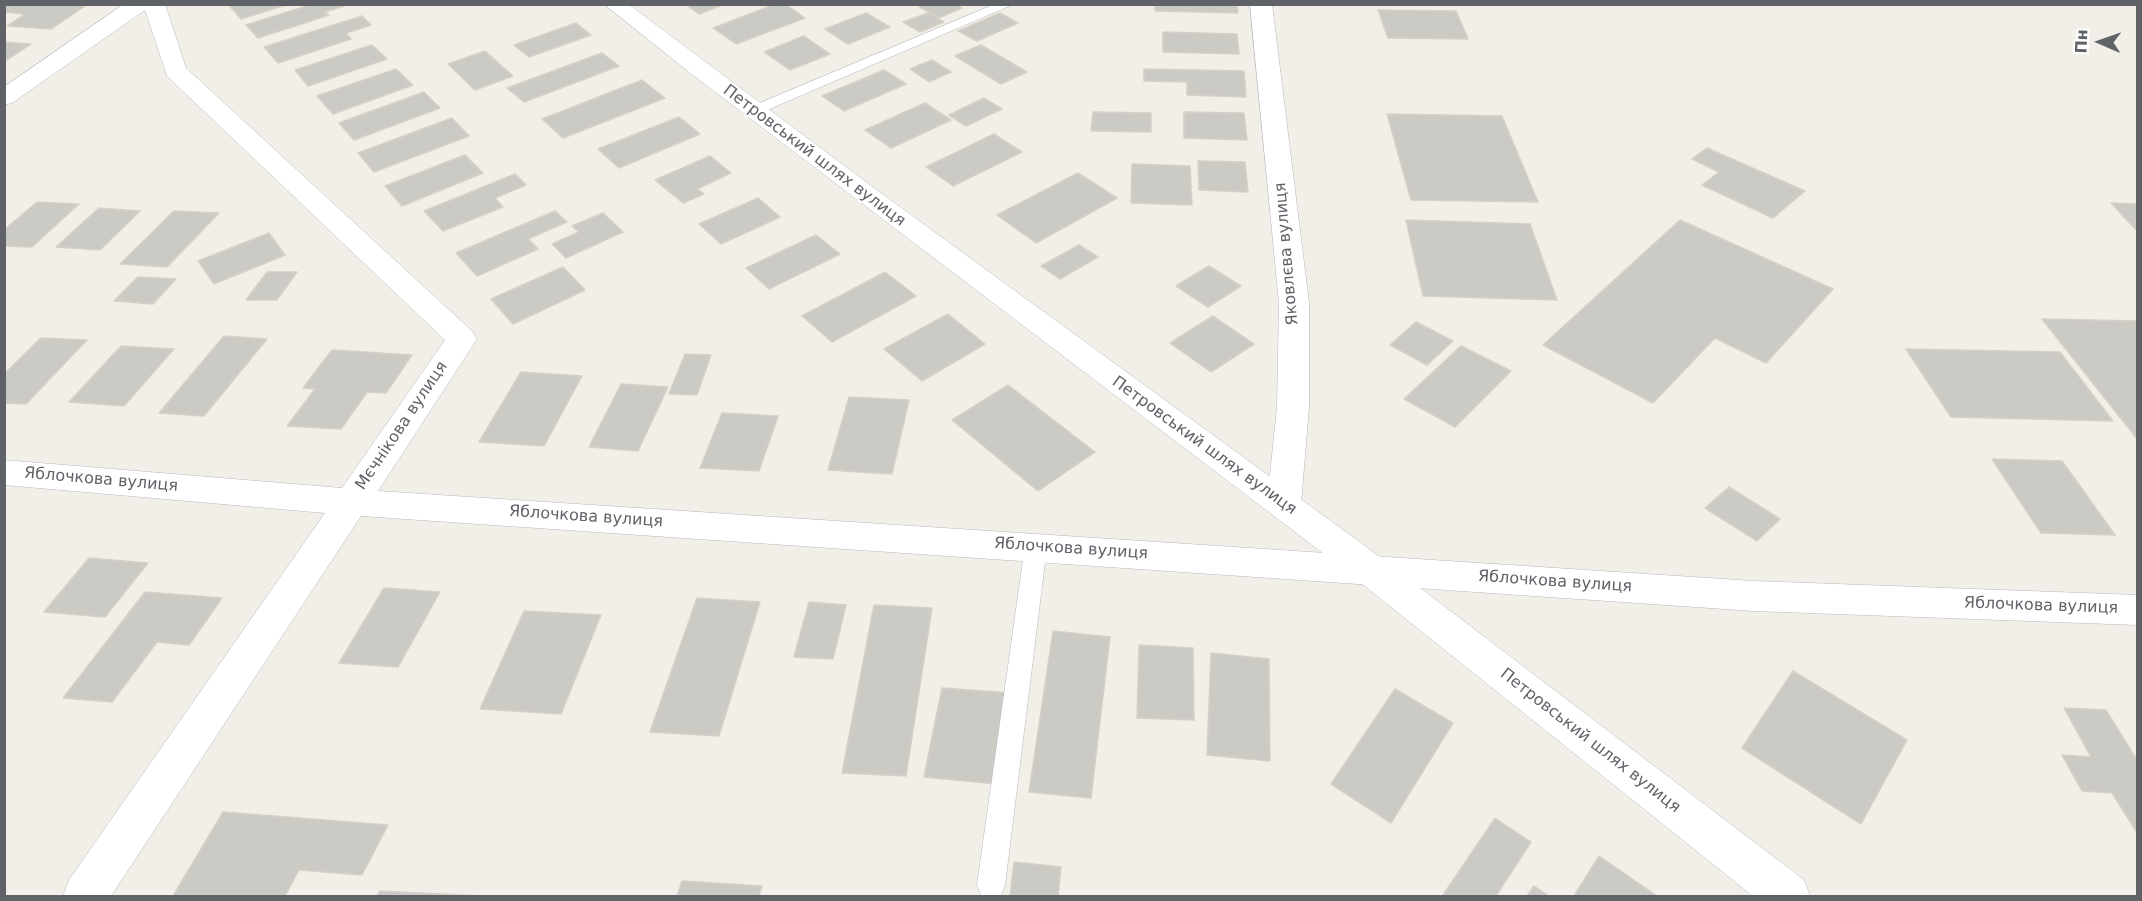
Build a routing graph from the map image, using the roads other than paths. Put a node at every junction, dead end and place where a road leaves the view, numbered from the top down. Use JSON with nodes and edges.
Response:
{"nodes":[{"id":1,"x":139,"y":4,"type":"edge"},
{"id":2,"x":154,"y":4,"type":"edge"},
{"id":3,"x":614,"y":4,"type":"edge"},
{"id":4,"x":1008,"y":4,"type":"edge"},
{"id":5,"x":1261,"y":4,"type":"edge"},
{"id":6,"x":4,"y":98,"type":"edge"},
{"id":7,"x":753,"y":111,"type":"junction"},
{"id":8,"x":4,"y":472,"type":"edge"},
{"id":9,"x":351,"y":502,"type":"junction"},
{"id":10,"x":1284,"y":504,"type":"junction"},
{"id":11,"x":1036,"y":546,"type":"junction"},
{"id":12,"x":1370,"y":570,"type":"junction"},
{"id":13,"x":2138,"y":610,"type":"edge"},
{"id":14,"x":991,"y":885,"type":"dead end"},
{"id":15,"x":1784,"y":896,"type":"edge"},
{"id":16,"x":85,"y":897,"type":"edge"}],
"edges":[{"from":1,"to":6,"type":"street"},
{"from":2,"to":9,"type":"street","name":"Мєчнікова вулиця"},
{"from":3,"to":7,"type":"street","name":"Петровський шлях вулиця"},
{"from":4,"to":7,"type":"lane"},
{"from":5,"to":10,"type":"street","name":"Яковлєва вулиця"},
{"from":7,"to":10,"type":"street","name":"Петровський шлях вулиця"},
{"from":8,"to":9,"type":"street","name":"Яблочкова вулиця"},
{"from":9,"to":11,"type":"street","name":"Яблочкова вулиця"},
{"from":9,"to":16,"type":"street","name":"Мєчнікова вулиця"},
{"from":10,"to":12,"type":"street","name":"Петровський шлях вулиця"},
{"from":11,"to":12,"type":"street","name":"Яблочкова вулиця"},
{"from":11,"to":14,"type":"lane"},
{"from":12,"to":13,"type":"street","name":"Яблочкова вулиця"},
{"from":12,"to":15,"type":"street","name":"Петровський шлях вулиця"}]}
